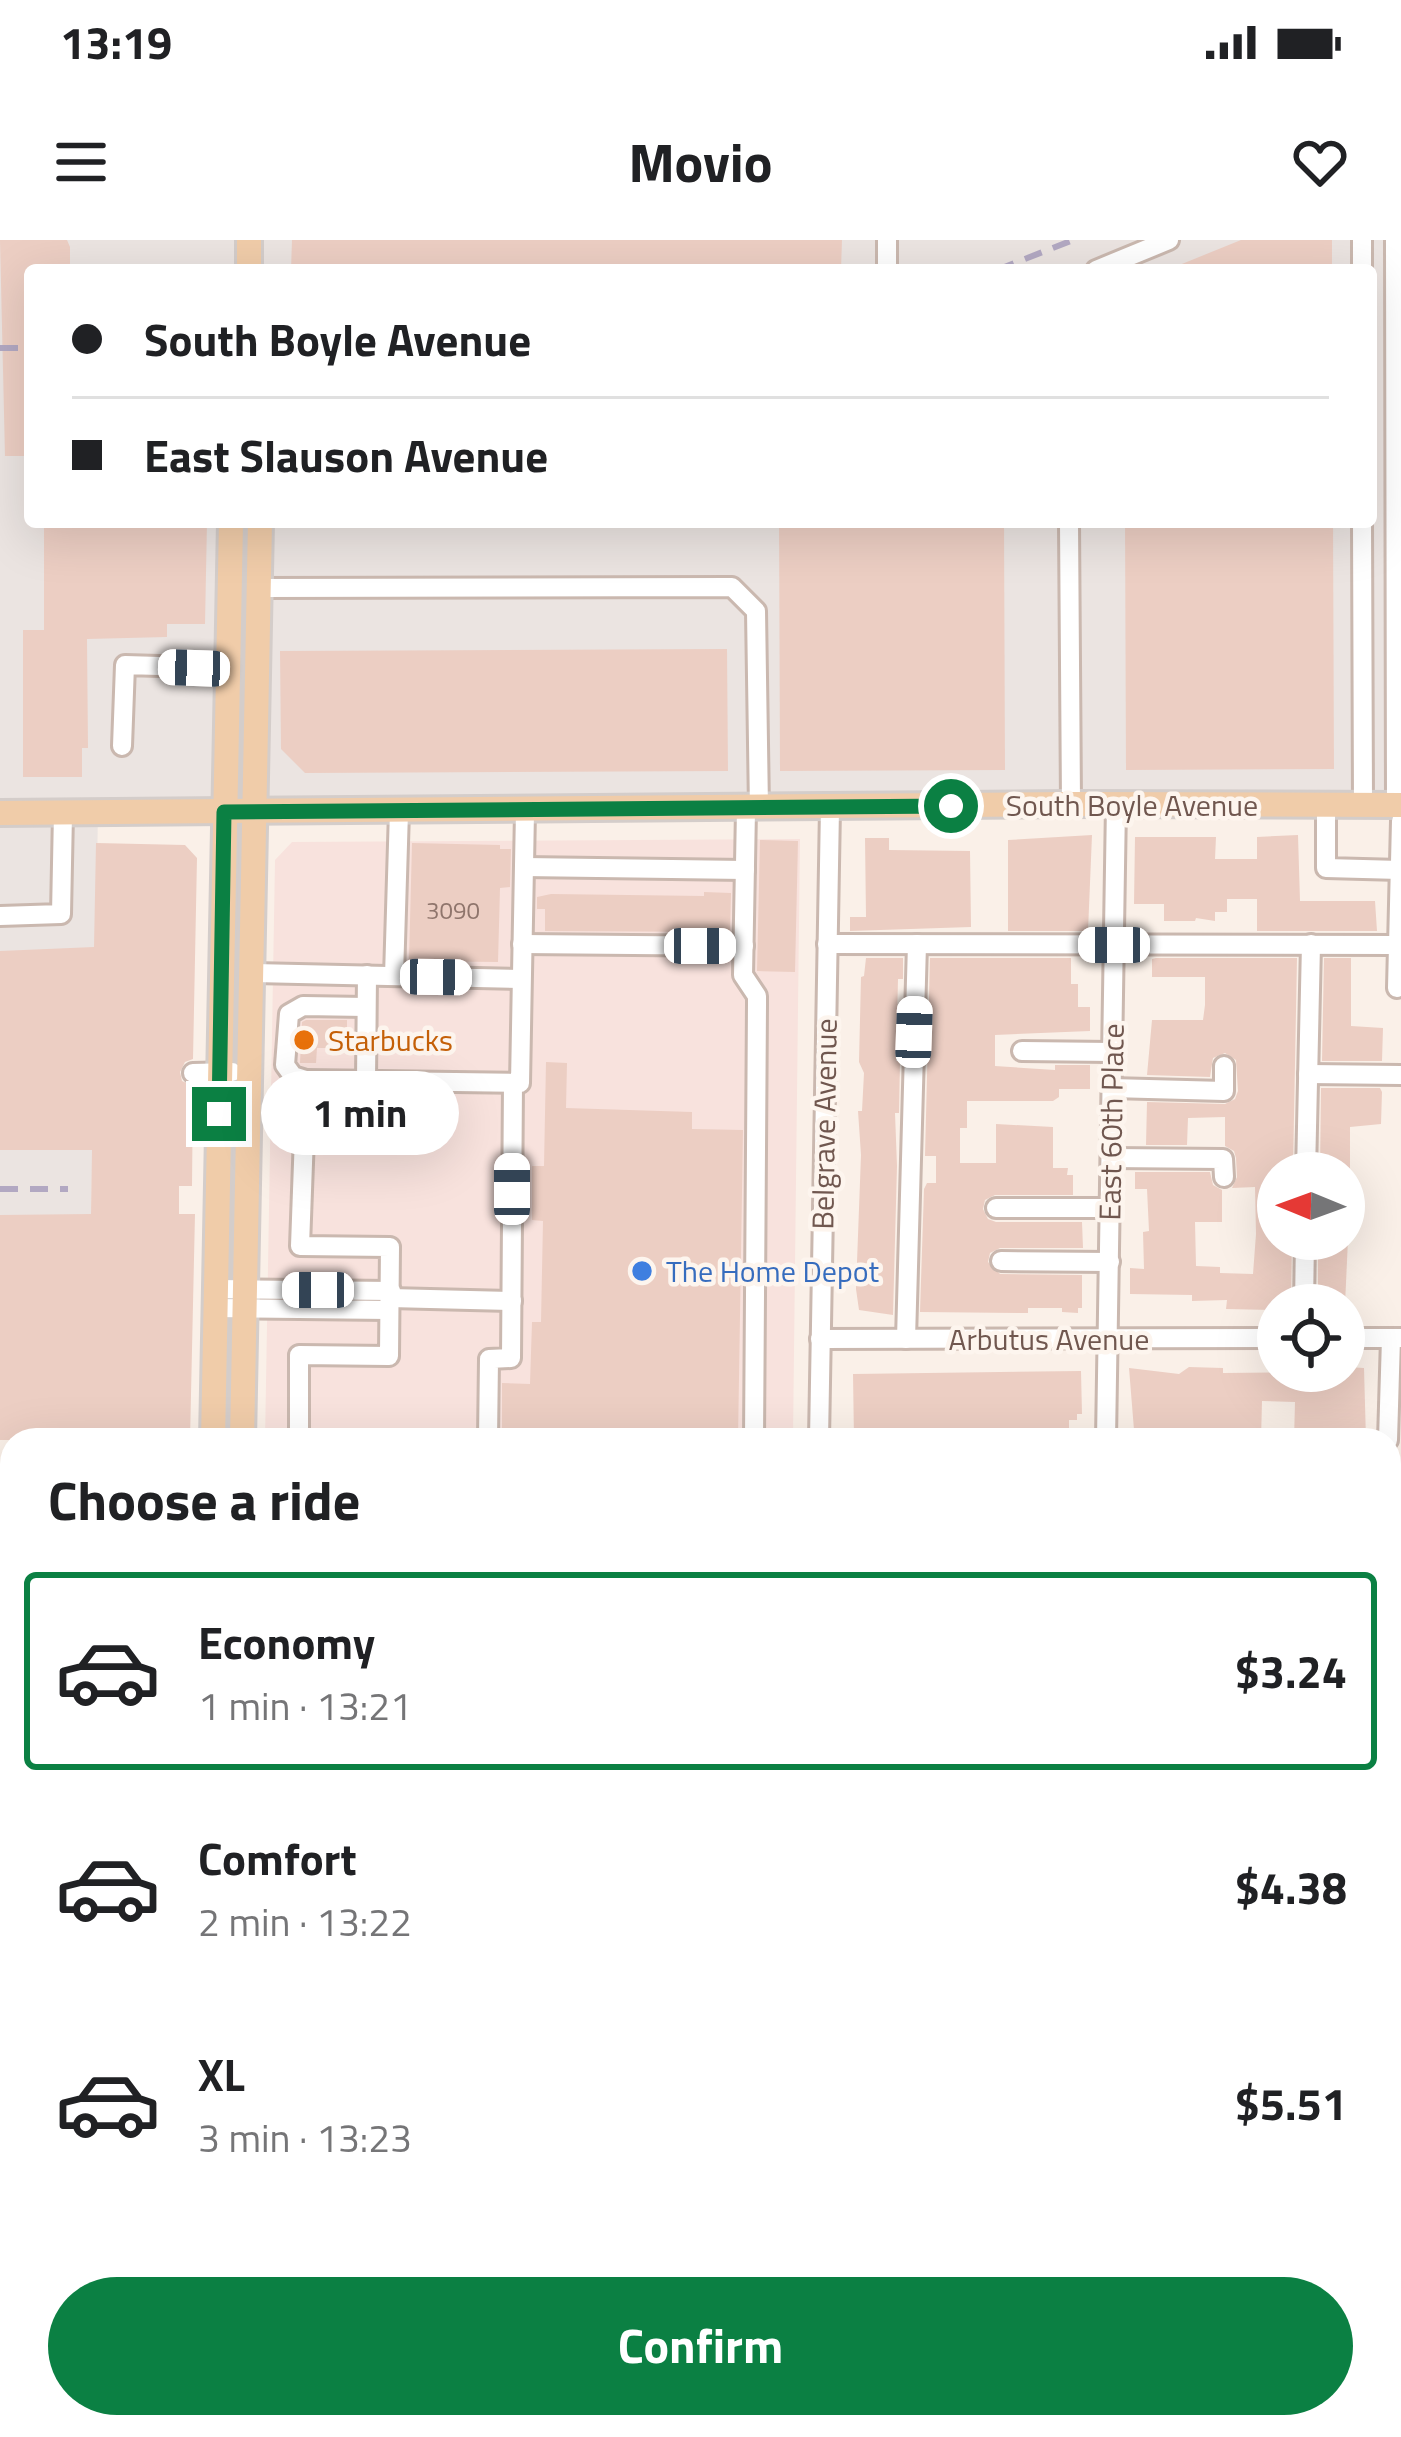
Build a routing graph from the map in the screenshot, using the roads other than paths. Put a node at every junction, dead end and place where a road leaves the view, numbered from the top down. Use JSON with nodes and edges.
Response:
{"nodes":[{"id":1,"x":887,"y":240,"type":"edge"},
{"id":2,"x":1169,"y":240,"type":"edge"},
{"id":3,"x":1395,"y":240,"type":"edge"},
{"id":4,"x":887,"y":264,"type":"dead end"},
{"id":5,"x":1111,"y":264,"type":"edge"},
{"id":6,"x":231,"y":528,"type":"edge"},
{"id":7,"x":260,"y":528,"type":"edge"},
{"id":8,"x":1069,"y":528,"type":"edge"},
{"id":9,"x":1362,"y":528,"type":"edge"},
{"id":10,"x":258,"y":588,"type":"junction"},
{"id":11,"x":228,"y":668,"type":"junction"},
{"id":12,"x":1398,"y":735,"type":"edge"},
{"id":13,"x":122,"y":746,"type":"dead end"},
{"id":14,"x":1071,"y":804,"type":"junction"},
{"id":15,"x":1115,"y":804,"type":"junction"},
{"id":16,"x":1326,"y":804,"type":"junction"},
{"id":17,"x":1363,"y":805,"type":"junction"},
{"id":18,"x":830,"y":808,"type":"junction"},
{"id":19,"x":752,"y":809,"type":"junction"},
{"id":20,"x":525,"y":811,"type":"junction"},
{"id":21,"x":1399,"y":811,"type":"edge"},
{"id":22,"x":224,"y":812,"type":"junction"},
{"id":23,"x":254,"y":812,"type":"junction"},
{"id":24,"x":399,"y":812,"type":"junction"},
{"id":25,"x":0,"y":813,"type":"edge"},
{"id":26,"x":63,"y":813,"type":"junction"},
{"id":27,"x":524,"y":867,"type":"junction"},
{"id":28,"x":745,"y":870,"type":"junction"},
{"id":29,"x":1400,"y":871,"type":"edge"},
{"id":30,"x":0,"y":916,"type":"edge"},
{"id":31,"x":522,"y":944,"type":"junction"},
{"id":32,"x":826,"y":944,"type":"junction"},
{"id":33,"x":917,"y":944,"type":"junction"},
{"id":34,"x":1311,"y":944,"type":"junction"},
{"id":35,"x":1114,"y":945,"type":"junction"},
{"id":36,"x":1399,"y":945,"type":"edge"},
{"id":37,"x":744,"y":946,"type":"junction"},
{"id":38,"x":252,"y":973,"type":"junction"},
{"id":39,"x":367,"y":975,"type":"junction"},
{"id":40,"x":394,"y":976,"type":"junction"},
{"id":41,"x":521,"y":979,"type":"junction"},
{"id":42,"x":1397,"y":988,"type":"dead end"},
{"id":43,"x":366,"y":1007,"type":"junction"},
{"id":44,"x":1022,"y":1051,"type":"dead end"},
{"id":45,"x":1111,"y":1052,"type":"junction"},
{"id":46,"x":1225,"y":1066,"type":"dead end"},
{"id":47,"x":193,"y":1072,"type":"dead end"},
{"id":48,"x":220,"y":1072,"type":"junction"},
{"id":49,"x":249,"y":1073,"type":"junction"},
{"id":50,"x":1308,"y":1074,"type":"junction"},
{"id":51,"x":1401,"y":1075,"type":"edge"},
{"id":52,"x":306,"y":1080,"type":"junction"},
{"id":53,"x":366,"y":1081,"type":"junction"},
{"id":54,"x":513,"y":1083,"type":"junction"},
{"id":55,"x":1111,"y":1088,"type":"junction"},
{"id":56,"x":1306,"y":1152,"type":"edge"},
{"id":57,"x":1111,"y":1158,"type":"junction"},
{"id":58,"x":1224,"y":1178,"type":"dead end"},
{"id":59,"x":996,"y":1208,"type":"dead end"},
{"id":60,"x":1110,"y":1208,"type":"junction"},
{"id":61,"x":1001,"y":1261,"type":"dead end"},
{"id":62,"x":1111,"y":1262,"type":"junction"},
{"id":63,"x":217,"y":1298,"type":"junction"},
{"id":64,"x":245,"y":1299,"type":"junction"},
{"id":65,"x":390,"y":1300,"type":"junction"},
{"id":66,"x":512,"y":1301,"type":"junction"},
{"id":67,"x":1257,"y":1338,"type":"edge"},
{"id":68,"x":1365,"y":1338,"type":"edge"},
{"id":69,"x":1396,"y":1338,"type":"edge"},
{"id":70,"x":906,"y":1339,"type":"junction"},
{"id":71,"x":1108,"y":1339,"type":"junction"},
{"id":72,"x":820,"y":1340,"type":"junction"},
{"id":73,"x":213,"y":1428,"type":"edge"},
{"id":74,"x":242,"y":1428,"type":"edge"},
{"id":75,"x":298,"y":1428,"type":"edge"},
{"id":76,"x":488,"y":1428,"type":"edge"},
{"id":77,"x":754,"y":1428,"type":"edge"},
{"id":78,"x":819,"y":1428,"type":"edge"},
{"id":79,"x":1106,"y":1428,"type":"edge"},
{"id":80,"x":1389,"y":1428,"type":"edge"}],
"edges":[{"from":1,"to":4,"type":"street"},
{"from":2,"to":5,"type":"street"},
{"from":3,"to":12,"type":"street"},
{"from":6,"to":11,"type":"main road"},
{"from":7,"to":10,"type":"main road"},
{"from":8,"to":14,"type":"street"},
{"from":9,"to":17,"type":"street"},
{"from":10,"to":19,"type":"street"},
{"from":10,"to":23,"type":"main road"},
{"from":11,"to":13,"type":"street"},
{"from":11,"to":22,"type":"main road"},
{"from":12,"to":21,"type":"street"},
{"from":14,"to":15,"type":"main road","name":"South Boyle Avenue"},
{"from":14,"to":18,"type":"main road","name":"South Boyle Avenue"},
{"from":15,"to":16,"type":"main road","name":"South Boyle Avenue"},
{"from":15,"to":35,"type":"street","name":"East 60th Place"},
{"from":16,"to":17,"type":"main road","name":"South Boyle Avenue"},
{"from":16,"to":29,"type":"street"},
{"from":17,"to":21,"type":"main road","name":"South Boyle Avenue"},
{"from":18,"to":19,"type":"main road","name":"South Boyle Avenue"},
{"from":18,"to":32,"type":"street","name":"Belgrave Avenue"},
{"from":19,"to":20,"type":"main road","name":"South Boyle Avenue"},
{"from":19,"to":28,"type":"street"},
{"from":20,"to":24,"type":"main road","name":"South Boyle Avenue"},
{"from":20,"to":27,"type":"street"},
{"from":21,"to":29,"type":"street"},
{"from":22,"to":23,"type":"main road","name":"South Boyle Avenue"},
{"from":22,"to":26,"type":"main road","name":"South Boyle Avenue"},
{"from":22,"to":48,"type":"main road"},
{"from":23,"to":24,"type":"main road","name":"South Boyle Avenue"},
{"from":23,"to":38,"type":"main road"},
{"from":24,"to":40,"type":"street"},
{"from":25,"to":26,"type":"main road","name":"South Boyle Avenue"},
{"from":26,"to":30,"type":"street"},
{"from":27,"to":28,"type":"street"},
{"from":27,"to":31,"type":"street"},
{"from":28,"to":37,"type":"street"},
{"from":29,"to":36,"type":"street"},
{"from":31,"to":37,"type":"street"},
{"from":31,"to":41,"type":"street"},
{"from":32,"to":33,"type":"street"},
{"from":32,"to":72,"type":"street","name":"Belgrave Avenue"},
{"from":33,"to":35,"type":"street"},
{"from":33,"to":70,"type":"street"},
{"from":34,"to":35,"type":"street"},
{"from":34,"to":36,"type":"street"},
{"from":34,"to":50,"type":"street"},
{"from":35,"to":45,"type":"street","name":"East 60th Place"},
{"from":36,"to":42,"type":"street"},
{"from":37,"to":77,"type":"street"},
{"from":38,"to":39,"type":"street"},
{"from":38,"to":49,"type":"main road"},
{"from":39,"to":40,"type":"street"},
{"from":39,"to":43,"type":"street"},
{"from":40,"to":41,"type":"street"},
{"from":41,"to":54,"type":"street"},
{"from":43,"to":52,"type":"street"},
{"from":43,"to":53,"type":"street"},
{"from":44,"to":45,"type":"street"},
{"from":45,"to":55,"type":"street","name":"East 60th Place"},
{"from":46,"to":55,"type":"street"},
{"from":47,"to":48,"type":"street"},
{"from":48,"to":49,"type":"street"},
{"from":48,"to":63,"type":"main road"},
{"from":49,"to":64,"type":"main road"},
{"from":50,"to":51,"type":"street"},
{"from":50,"to":56,"type":"street"},
{"from":52,"to":53,"type":"street"},
{"from":52,"to":65,"type":"street"},
{"from":53,"to":54,"type":"street"},
{"from":54,"to":66,"type":"street"},
{"from":55,"to":57,"type":"street","name":"East 60th Place"},
{"from":57,"to":58,"type":"street"},
{"from":57,"to":60,"type":"street","name":"East 60th Place"},
{"from":59,"to":60,"type":"street"},
{"from":60,"to":62,"type":"street","name":"East 60th Place"},
{"from":61,"to":62,"type":"street"},
{"from":62,"to":71,"type":"street","name":"East 60th Place"},
{"from":63,"to":64,"type":"street"},
{"from":63,"to":73,"type":"main road"},
{"from":64,"to":65,"type":"street"},
{"from":64,"to":74,"type":"main road"},
{"from":65,"to":66,"type":"street"},
{"from":65,"to":75,"type":"street"},
{"from":66,"to":76,"type":"street"},
{"from":67,"to":71,"type":"street","name":"Arbutus Avenue"},
{"from":68,"to":69,"type":"street"},
{"from":69,"to":80,"type":"street"},
{"from":70,"to":71,"type":"street","name":"Arbutus Avenue"},
{"from":70,"to":72,"type":"street","name":"Arbutus Avenue"},
{"from":71,"to":79,"type":"street","name":"East 60th Place"},
{"from":72,"to":78,"type":"street","name":"Belgrave Avenue"}]}
